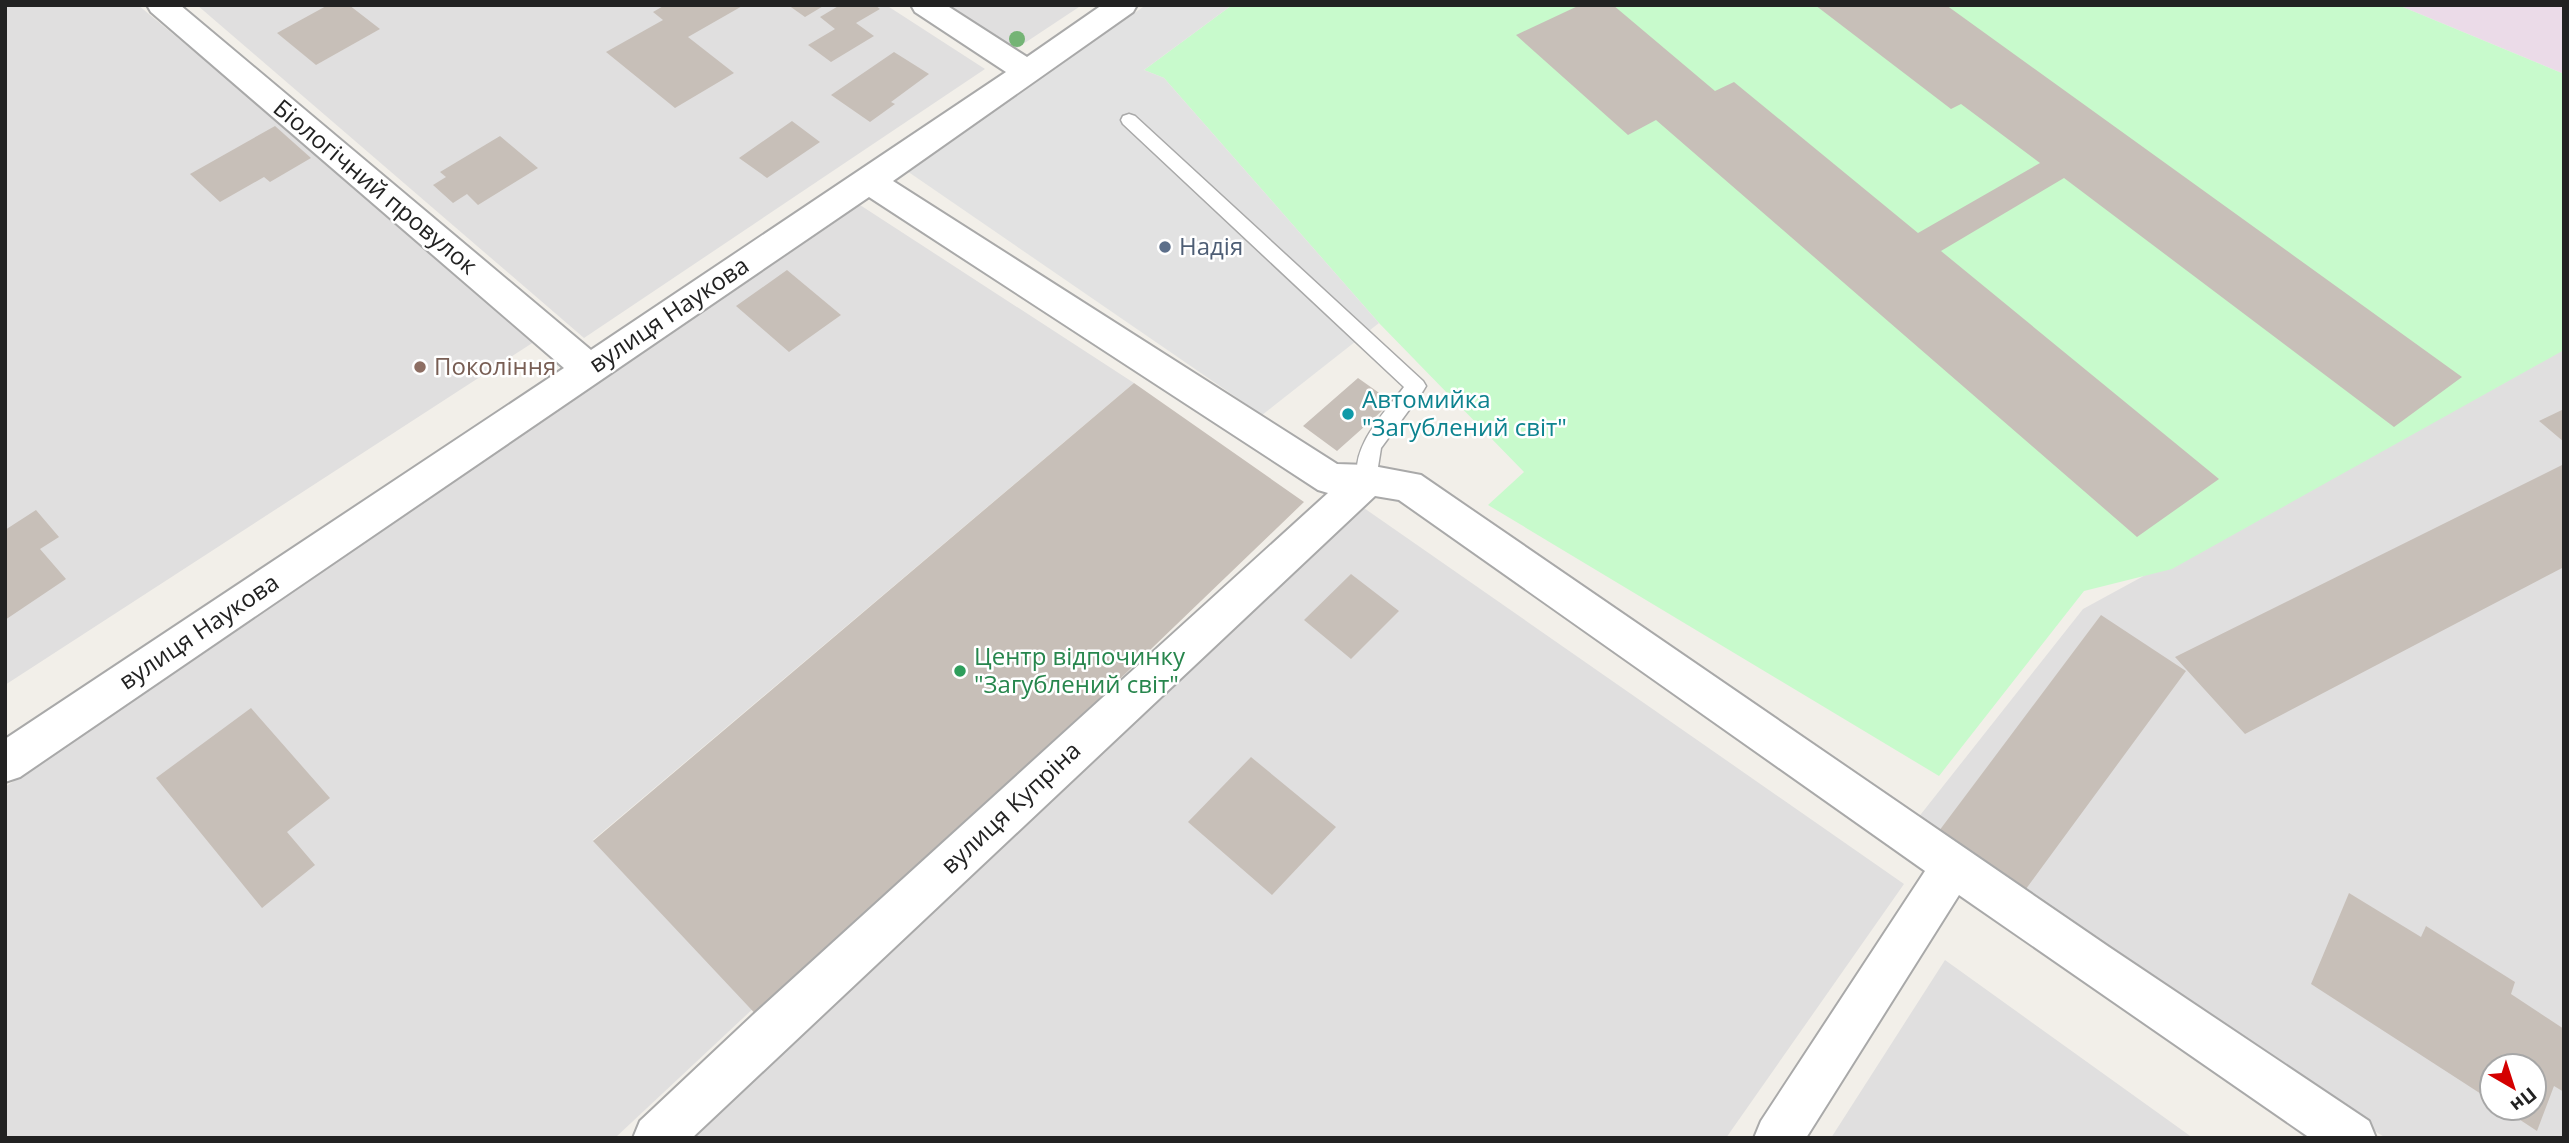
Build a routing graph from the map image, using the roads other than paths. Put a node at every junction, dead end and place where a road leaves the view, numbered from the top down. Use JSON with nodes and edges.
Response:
{"nodes":[{"id":1,"x":160,"y":5,"type":"edge"},
{"id":2,"x":925,"y":5,"type":"edge"},
{"id":3,"x":1123,"y":5,"type":"edge"},
{"id":4,"x":1028,"y":72,"type":"junction"},
{"id":5,"x":1129,"y":120,"type":"dead end"},
{"id":6,"x":869,"y":181,"type":"junction"},
{"id":7,"x":589,"y":369,"type":"junction"},
{"id":8,"x":1368,"y":480,"type":"junction"},
{"id":9,"x":5,"y":763,"type":"edge"},
{"id":10,"x":1953,"y":866,"type":"junction"},
{"id":11,"x":657,"y":1138,"type":"edge"},
{"id":12,"x":1778,"y":1138,"type":"edge"},
{"id":13,"x":2352,"y":1138,"type":"edge"}],
"edges":[{"from":1,"to":7,"type":"street","name":"Біологічний провулок"},
{"from":2,"to":4,"type":"street"},
{"from":3,"to":4,"type":"street","name":"вулиця Наукова"},
{"from":4,"to":6,"type":"street","name":"вулиця Наукова"},
{"from":5,"to":8,"type":"lane"},
{"from":6,"to":7,"type":"street","name":"вулиця Наукова"},
{"from":6,"to":8,"type":"street"},
{"from":7,"to":9,"type":"street","name":"вулиця Наукова"},
{"from":8,"to":10,"type":"street"},
{"from":8,"to":11,"type":"street","name":"вулиця Купріна"},
{"from":10,"to":12,"type":"street"},
{"from":10,"to":13,"type":"street"}]}
